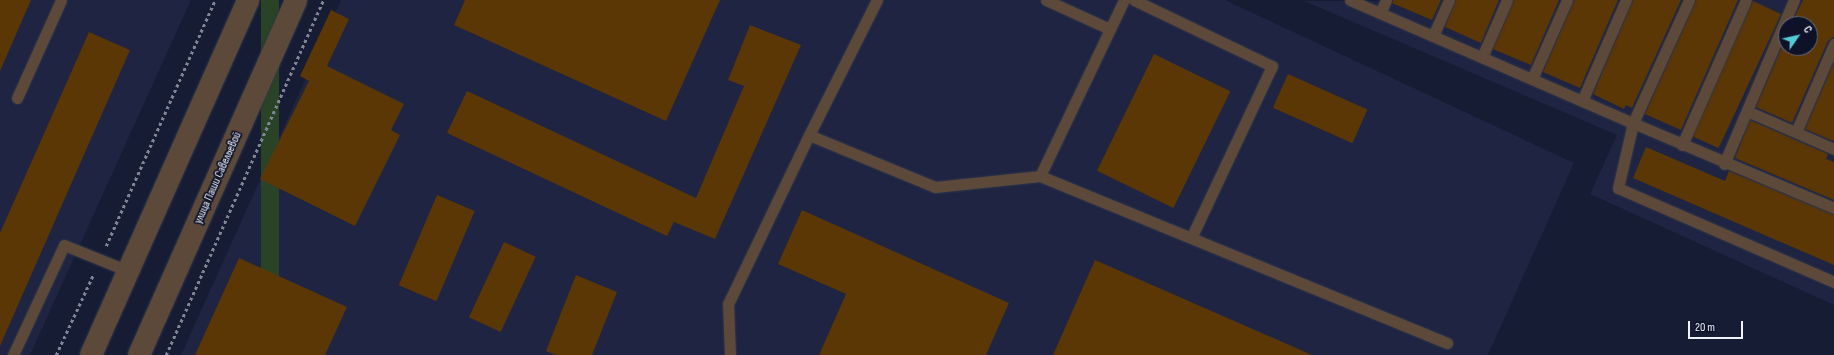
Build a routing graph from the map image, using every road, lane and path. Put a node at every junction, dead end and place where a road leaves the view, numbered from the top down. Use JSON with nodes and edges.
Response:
{"nodes":[{"id":1,"x":61,"y":0,"type":"edge"},
{"id":2,"x":215,"y":0,"type":"edge"},
{"id":3,"x":248,"y":0,"type":"edge"},
{"id":4,"x":296,"y":0,"type":"edge"},
{"id":5,"x":323,"y":0,"type":"edge"},
{"id":6,"x":877,"y":0,"type":"edge"},
{"id":7,"x":1046,"y":0,"type":"edge"},
{"id":8,"x":1124,"y":0,"type":"edge"},
{"id":9,"x":1134,"y":0,"type":"edge"},
{"id":10,"x":1350,"y":0,"type":"edge"},
{"id":11,"x":1386,"y":0,"type":"edge"},
{"id":12,"x":1449,"y":0,"type":"edge"},
{"id":13,"x":1507,"y":0,"type":"edge"},
{"id":14,"x":1567,"y":0,"type":"edge"},
{"id":15,"x":1626,"y":0,"type":"edge"},
{"id":16,"x":1689,"y":0,"type":"edge"},
{"id":17,"x":1746,"y":0,"type":"edge"},
{"id":18,"x":1793,"y":0,"type":"edge"},
{"id":19,"x":1380,"y":13,"type":"junction"},
{"id":20,"x":1110,"y":29,"type":"junction"},
{"id":21,"x":1433,"y":36,"type":"junction"},
{"id":22,"x":1834,"y":44,"type":"edge"},
{"id":23,"x":1482,"y":57,"type":"junction"},
{"id":24,"x":1532,"y":79,"type":"junction"},
{"id":25,"x":17,"y":98,"type":"dead end"},
{"id":26,"x":1582,"y":101,"type":"junction"},
{"id":27,"x":1747,"y":111,"type":"junction"},
{"id":28,"x":1634,"y":123,"type":"junction"},
{"id":29,"x":1796,"y":132,"type":"junction"},
{"id":30,"x":809,"y":134,"type":"junction"},
{"id":31,"x":1682,"y":145,"type":"junction"},
{"id":32,"x":1834,"y":149,"type":"edge"},
{"id":33,"x":1724,"y":164,"type":"junction"},
{"id":34,"x":1040,"y":176,"type":"junction"},
{"id":35,"x":1834,"y":208,"type":"edge"},
{"id":36,"x":1192,"y":236,"type":"junction"},
{"id":37,"x":100,"y":259,"type":"junction"},
{"id":38,"x":128,"y":271,"type":"junction"},
{"id":39,"x":1834,"y":282,"type":"edge"},
{"id":40,"x":1447,"y":343,"type":"dead end"},
{"id":41,"x":13,"y":355,"type":"edge"},
{"id":42,"x":56,"y":355,"type":"edge"},
{"id":43,"x":91,"y":355,"type":"edge"},
{"id":44,"x":139,"y":355,"type":"edge"},
{"id":45,"x":166,"y":355,"type":"edge"},
{"id":46,"x":730,"y":355,"type":"edge"}],
"edges":[{"from":1,"to":25,"type":"lane"},
{"from":2,"to":37,"type":"path"},
{"from":3,"to":38,"type":"street"},
{"from":4,"to":44,"type":"street","name":"улица Паши Савельевой"},
{"from":5,"to":45,"type":"path"},
{"from":6,"to":30,"type":"lane"},
{"from":7,"to":20,"type":"lane"},
{"from":8,"to":20,"type":"lane"},
{"from":9,"to":36,"type":"lane"},
{"from":10,"to":19,"type":"lane"},
{"from":11,"to":19,"type":"lane"},
{"from":12,"to":21,"type":"lane"},
{"from":13,"to":23,"type":"lane"},
{"from":14,"to":24,"type":"lane"},
{"from":15,"to":26,"type":"lane"},
{"from":16,"to":28,"type":"lane"},
{"from":17,"to":31,"type":"lane"},
{"from":18,"to":27,"type":"lane"},
{"from":19,"to":21,"type":"lane"},
{"from":20,"to":34,"type":"lane"},
{"from":21,"to":23,"type":"lane"},
{"from":22,"to":29,"type":"lane"},
{"from":23,"to":24,"type":"lane"},
{"from":24,"to":26,"type":"lane"},
{"from":26,"to":28,"type":"lane"},
{"from":27,"to":29,"type":"lane"},
{"from":27,"to":33,"type":"lane"},
{"from":28,"to":31,"type":"lane"},
{"from":28,"to":39,"type":"lane"},
{"from":29,"to":32,"type":"lane"},
{"from":30,"to":34,"type":"lane"},
{"from":30,"to":46,"type":"lane"},
{"from":31,"to":33,"type":"lane"},
{"from":33,"to":35,"type":"lane"},
{"from":34,"to":36,"type":"lane"},
{"from":36,"to":40,"type":"lane"},
{"from":37,"to":38,"type":"lane"},
{"from":37,"to":41,"type":"lane"},
{"from":37,"to":42,"type":"path"},
{"from":38,"to":43,"type":"street"}]}
